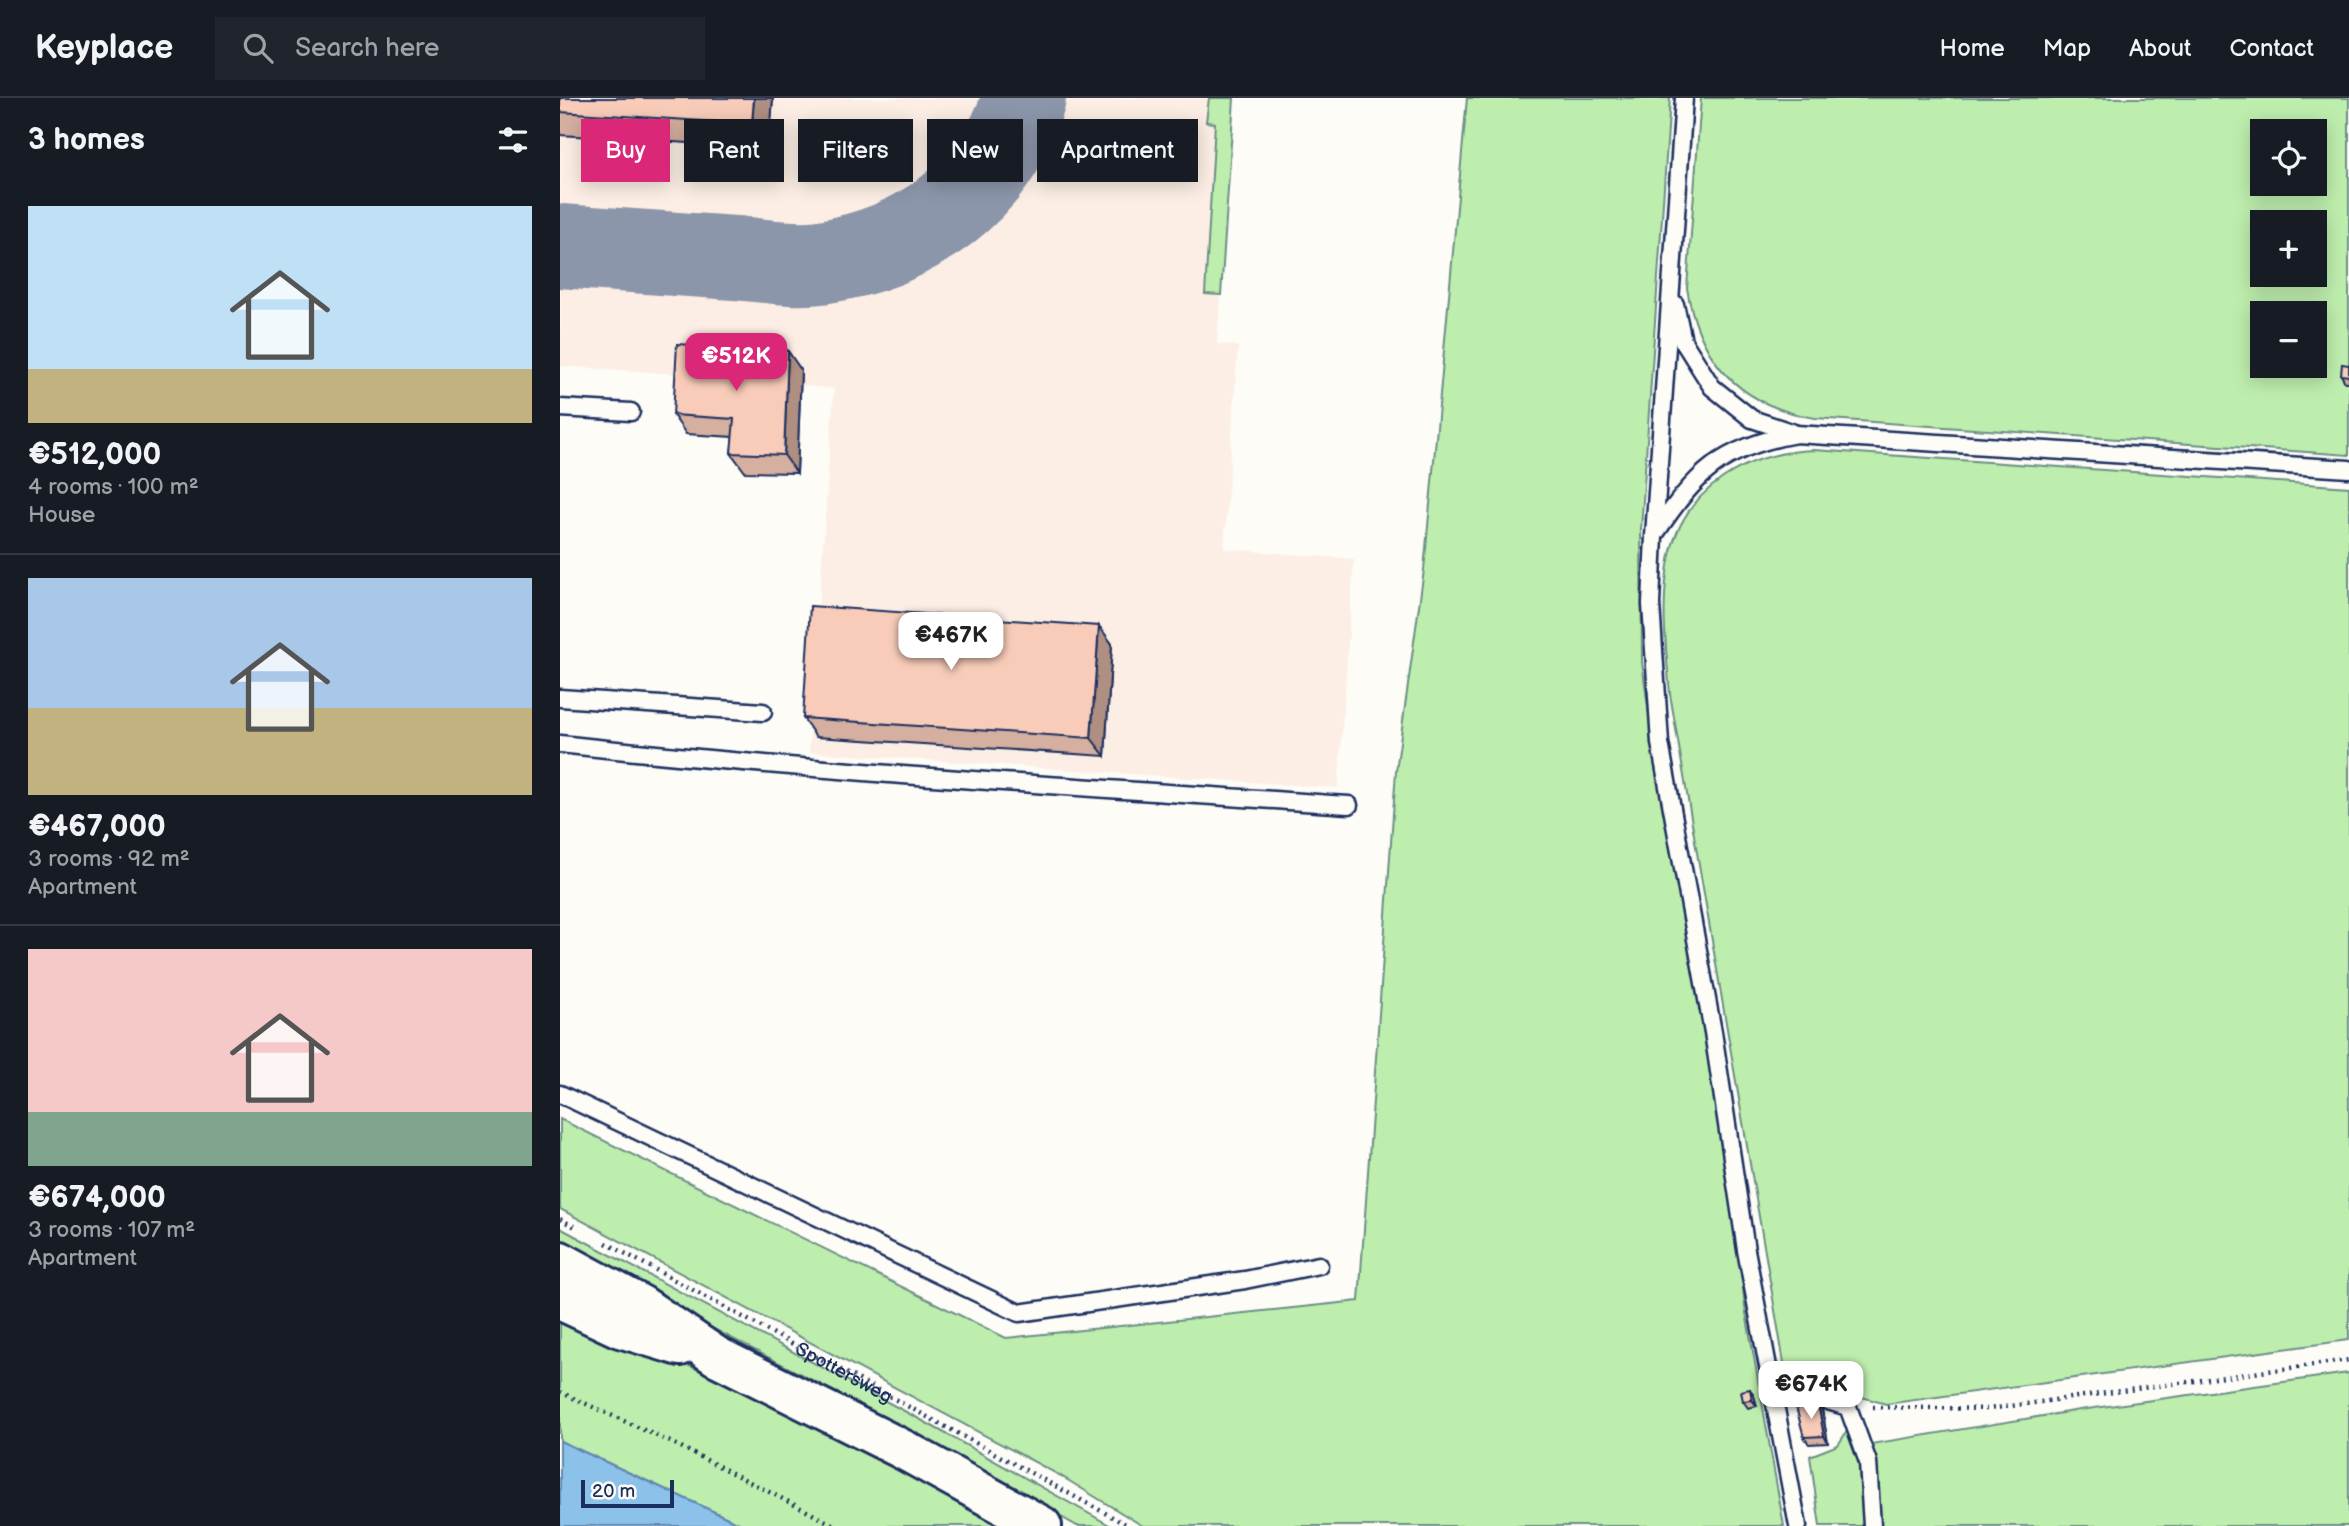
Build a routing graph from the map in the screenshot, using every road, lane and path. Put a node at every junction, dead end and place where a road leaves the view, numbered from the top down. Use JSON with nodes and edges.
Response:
{"nodes":[{"id":1,"x":1684,"y":98,"type":"edge"},
{"id":2,"x":1671,"y":288,"type":"junction"},
{"id":3,"x":560,"y":408,"type":"edge"},
{"id":4,"x":631,"y":412,"type":"dead end"},
{"id":5,"x":1796,"y":434,"type":"junction"},
{"id":6,"x":2349,"y":469,"type":"edge"},
{"id":7,"x":1654,"y":536,"type":"junction"},
{"id":8,"x":560,"y":698,"type":"edge"},
{"id":9,"x":763,"y":712,"type":"dead end"},
{"id":10,"x":560,"y":744,"type":"edge"},
{"id":11,"x":1349,"y":804,"type":"dead end"},
{"id":12,"x":560,"y":1094,"type":"edge"},
{"id":13,"x":560,"y":1219,"type":"edge"},
{"id":14,"x":584,"y":1231,"type":"dead end"},
{"id":15,"x":596,"y":1238,"type":"dead end"},
{"id":16,"x":560,"y":1261,"type":"edge"},
{"id":17,"x":1319,"y":1265,"type":"dead end"},
{"id":18,"x":560,"y":1300,"type":"edge"},
{"id":19,"x":716,"y":1356,"type":"junction"},
{"id":20,"x":2349,"y":1360,"type":"edge"},
{"id":21,"x":1771,"y":1384,"type":"junction"},
{"id":22,"x":560,"y":1392,"type":"edge"},
{"id":23,"x":1848,"y":1407,"type":"junction"},
{"id":24,"x":836,"y":1526,"type":"edge"},
{"id":25,"x":1042,"y":1526,"type":"edge"},
{"id":26,"x":1129,"y":1526,"type":"edge"},
{"id":27,"x":1798,"y":1526,"type":"edge"},
{"id":28,"x":1872,"y":1526,"type":"edge"}],
"edges":[{"from":1,"to":2,"type":"lane"},
{"from":2,"to":5,"type":"lane"},
{"from":2,"to":7,"type":"lane"},
{"from":3,"to":4,"type":"lane"},
{"from":5,"to":6,"type":"lane"},
{"from":5,"to":7,"type":"lane"},
{"from":7,"to":21,"type":"lane"},
{"from":8,"to":9,"type":"lane"},
{"from":10,"to":11,"type":"lane"},
{"from":12,"to":17,"type":"lane"},
{"from":13,"to":14,"type":"path"},
{"from":15,"to":26,"type":"path","name":"Spottersweg"},
{"from":16,"to":19,"type":"main road"},
{"from":18,"to":19,"type":"main road"},
{"from":19,"to":25,"type":"main road"},
{"from":20,"to":23,"type":"path"},
{"from":21,"to":23,"type":"lane"},
{"from":21,"to":27,"type":"lane"},
{"from":22,"to":24,"type":"path"},
{"from":23,"to":28,"type":"lane"}]}
